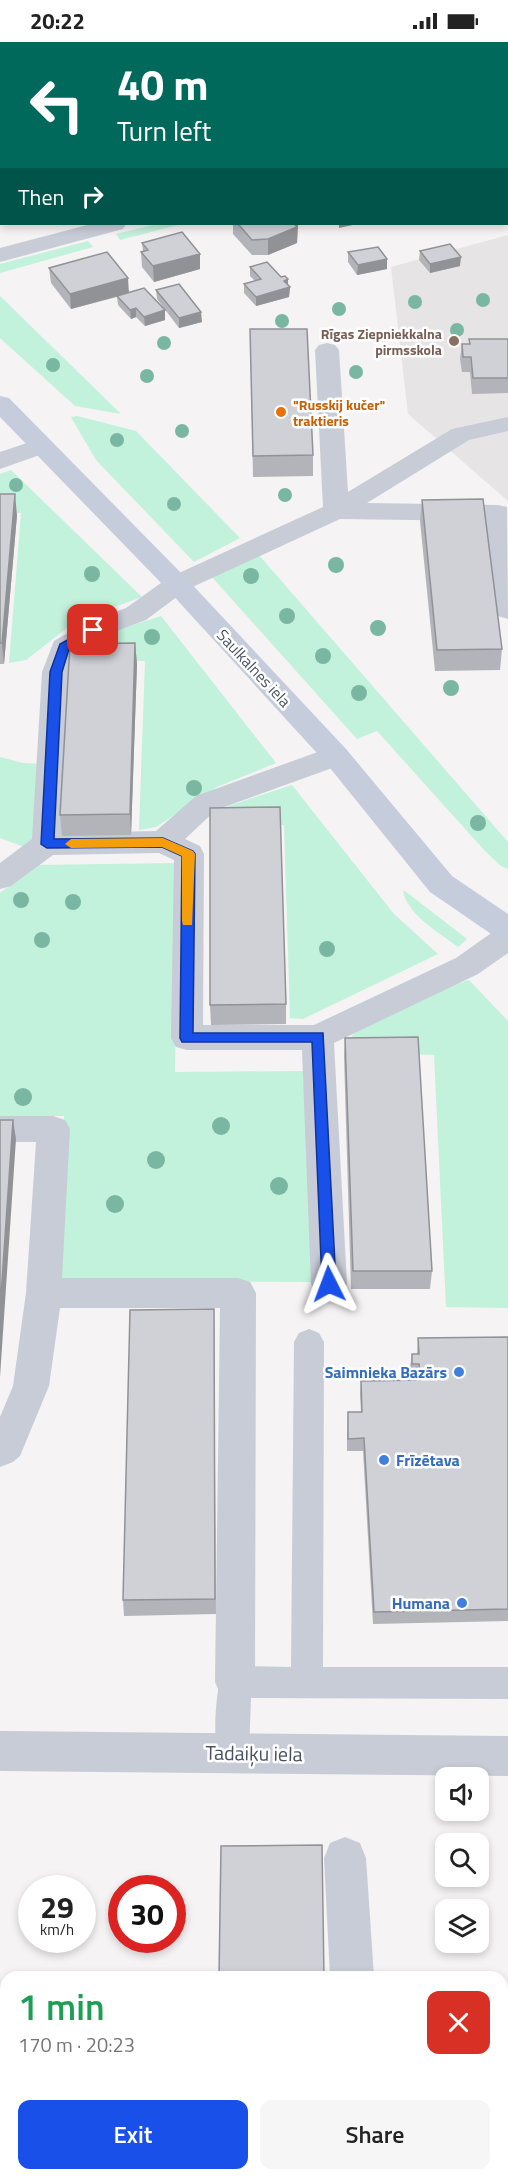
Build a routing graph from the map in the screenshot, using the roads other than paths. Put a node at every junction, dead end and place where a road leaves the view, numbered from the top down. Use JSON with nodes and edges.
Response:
{"nodes":[{"id":1,"x":106,"y":225,"type":"edge"},
{"id":2,"x":63,"y":230,"type":"edge"},
{"id":3,"x":0,"y":255,"type":"edge"},
{"id":4,"x":327,"y":350,"type":"dead end"},
{"id":5,"x":0,"y":403,"type":"edge"},
{"id":6,"x":508,"y":424,"type":"edge"},
{"id":7,"x":42,"y":446,"type":"junction"},
{"id":8,"x":0,"y":461,"type":"edge"},
{"id":9,"x":336,"y":512,"type":"junction"},
{"id":10,"x":177,"y":584,"type":"junction"},
{"id":11,"x":508,"y":610,"type":"edge"},
{"id":12,"x":336,"y":756,"type":"junction"},
{"id":13,"x":163,"y":842,"type":"junction"},
{"id":14,"x":47,"y":844,"type":"junction"},
{"id":15,"x":0,"y":878,"type":"edge"},
{"id":16,"x":504,"y":924,"type":"edge"},
{"id":17,"x":318,"y":1037,"type":"junction"},
{"id":18,"x":0,"y":1129,"type":"edge"},
{"id":19,"x":329,"y":1284,"type":"dead end"},
{"id":20,"x":44,"y":1293,"type":"junction"},
{"id":21,"x":309,"y":1342,"type":"dead end"},
{"id":22,"x":0,"y":1450,"type":"edge"},
{"id":23,"x":235,"y":1682,"type":"junction"},
{"id":24,"x":307,"y":1682,"type":"junction"},
{"id":25,"x":508,"y":1683,"type":"edge"},
{"id":26,"x":0,"y":1751,"type":"edge"},
{"id":27,"x":232,"y":1752,"type":"junction"},
{"id":28,"x":508,"y":1756,"type":"edge"},
{"id":29,"x":345,"y":1858,"type":"dead end"},
{"id":30,"x":352,"y":1971,"type":"edge"}],
"edges":[{"from":1,"to":2,"type":"street"},
{"from":2,"to":3,"type":"street"},
{"from":4,"to":9,"type":"street"},
{"from":5,"to":7,"type":"street","name":"Saulkalnes iela"},
{"from":6,"to":9,"type":"street"},
{"from":7,"to":8,"type":"street"},
{"from":7,"to":10,"type":"street","name":"Saulkalnes iela"},
{"from":9,"to":10,"type":"street"},
{"from":9,"to":11,"type":"street"},
{"from":10,"to":12,"type":"street","name":"Saulkalnes iela"},
{"from":10,"to":14,"type":"street"},
{"from":12,"to":13,"type":"street"},
{"from":12,"to":16,"type":"street","name":"Saulkalnes iela"},
{"from":13,"to":14,"type":"street"},
{"from":13,"to":17,"type":"street"},
{"from":14,"to":15,"type":"street"},
{"from":16,"to":17,"type":"street"},
{"from":17,"to":19,"type":"street"},
{"from":18,"to":20,"type":"street"},
{"from":20,"to":22,"type":"street"},
{"from":20,"to":23,"type":"street"},
{"from":21,"to":24,"type":"lane"},
{"from":23,"to":24,"type":"lane"},
{"from":23,"to":27,"type":"lane"},
{"from":24,"to":25,"type":"lane"},
{"from":26,"to":27,"type":"street","name":"Tadaiķu iela"},
{"from":27,"to":28,"type":"street","name":"Tadaiķu iela"},
{"from":29,"to":30,"type":"street"}]}
